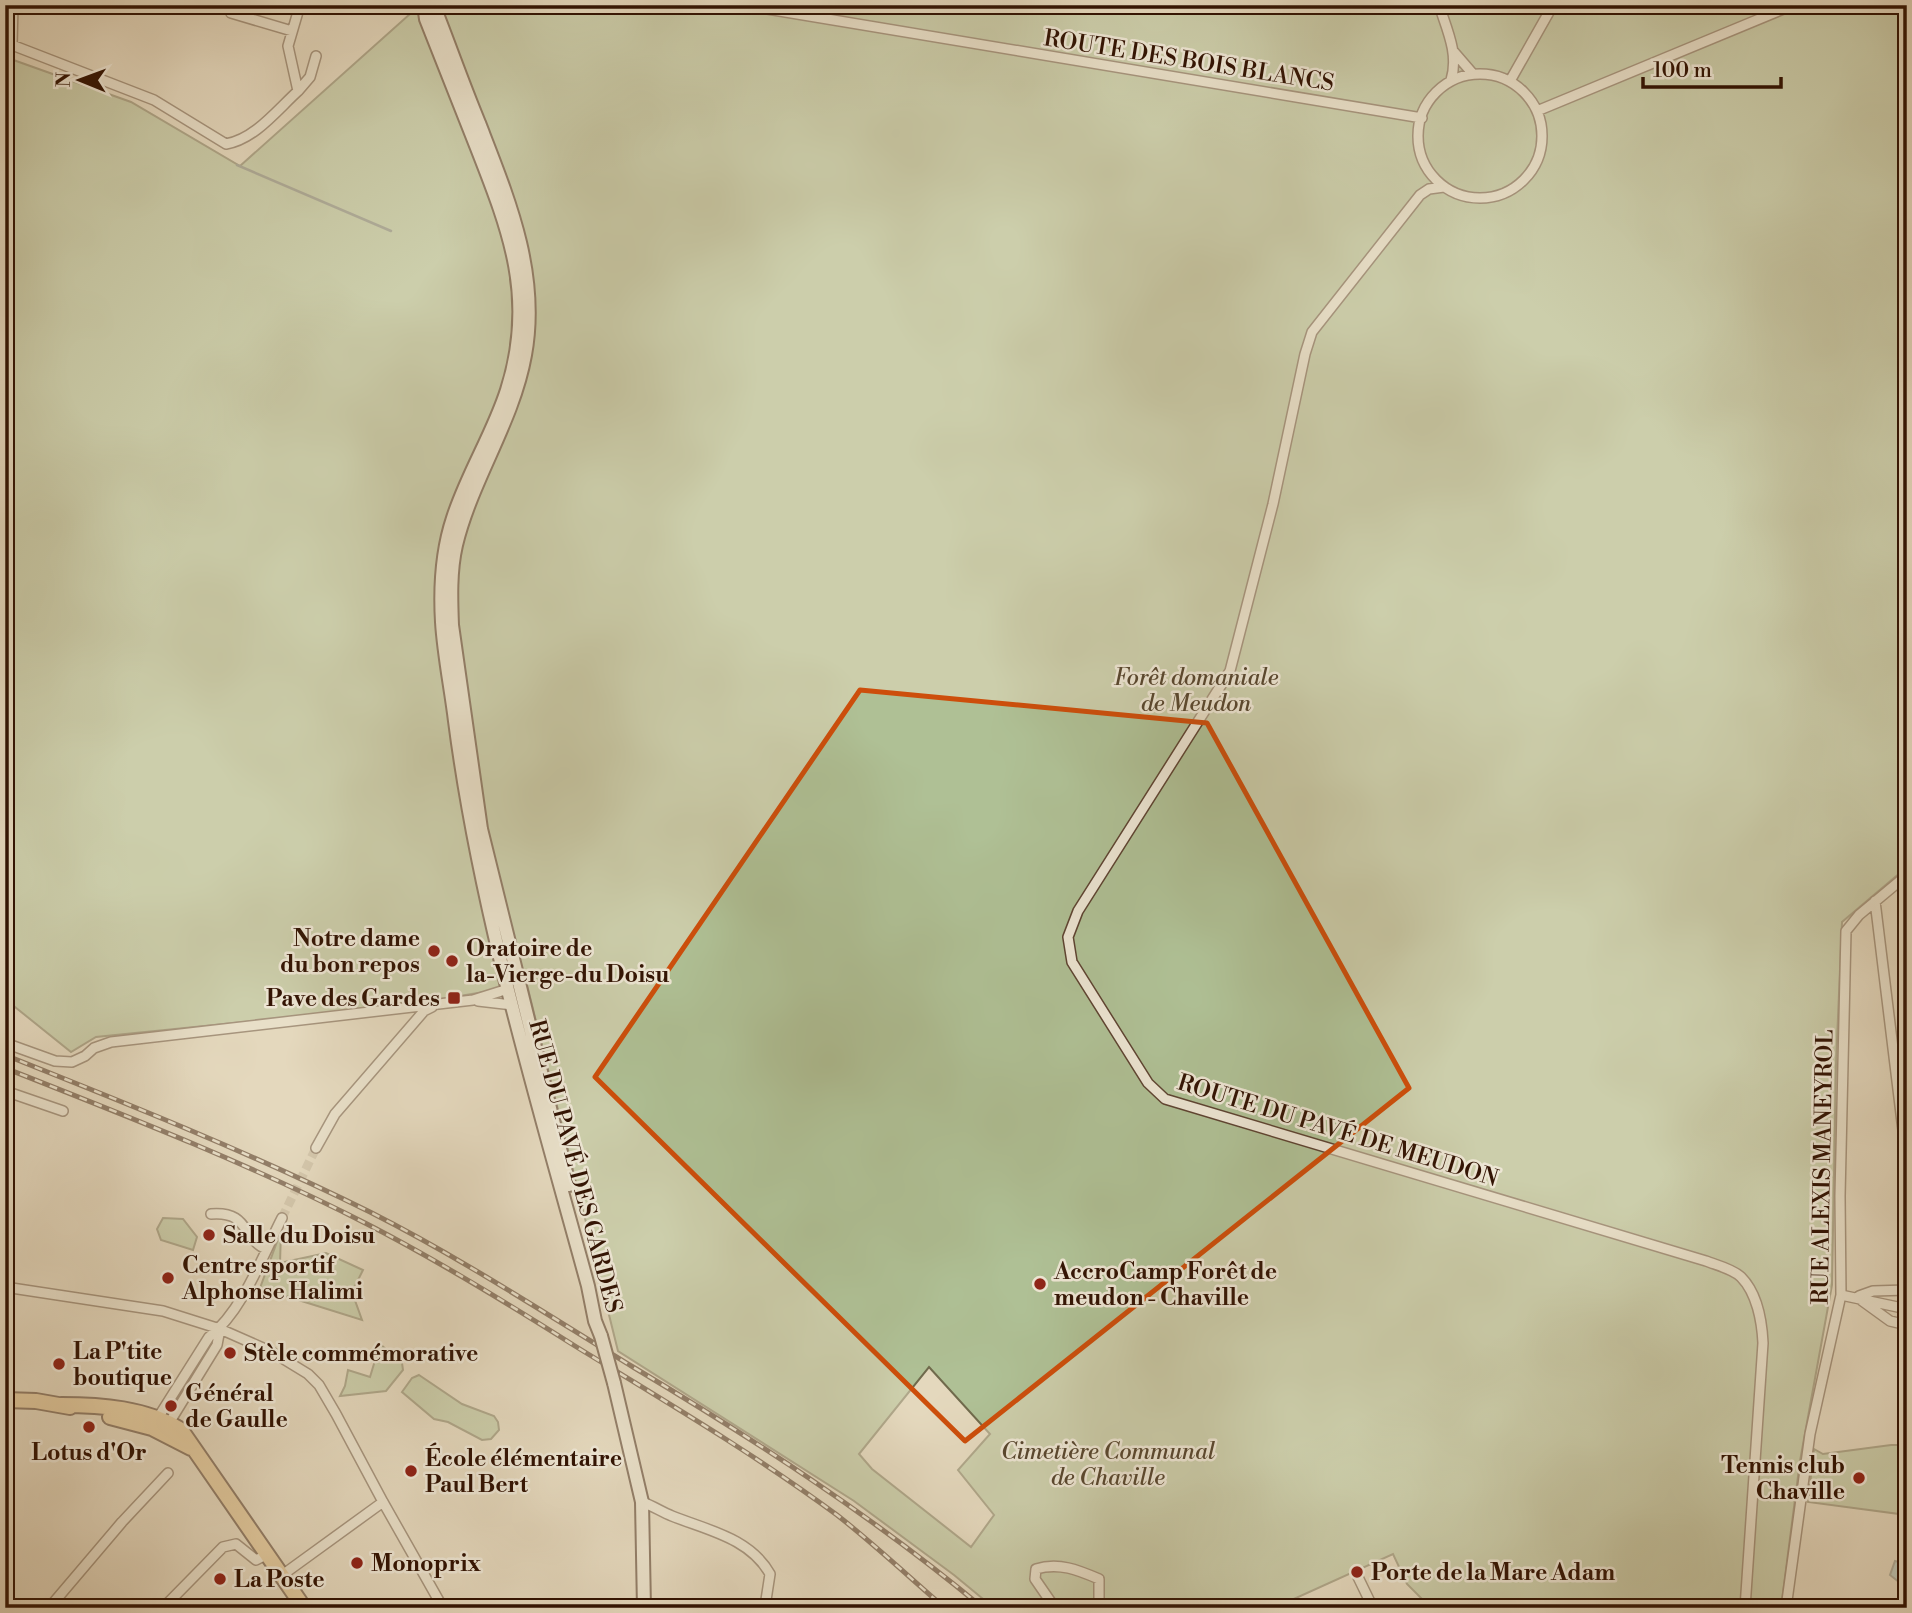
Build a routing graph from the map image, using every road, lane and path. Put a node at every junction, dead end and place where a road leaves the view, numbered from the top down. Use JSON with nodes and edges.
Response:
{"nodes":[{"id":1,"x":13,"y":5,"type":"edge"},
{"id":2,"x":233,"y":5,"type":"edge"},
{"id":3,"x":300,"y":5,"type":"edge"},
{"id":4,"x":424,"y":5,"type":"edge"},
{"id":5,"x":437,"y":5,"type":"edge"},
{"id":6,"x":743,"y":5,"type":"edge"},
{"id":7,"x":1439,"y":5,"type":"edge"},
{"id":8,"x":1553,"y":5,"type":"edge"},
{"id":9,"x":1793,"y":5,"type":"edge"},
{"id":10,"x":292,"y":31,"type":"junction"},
{"id":11,"x":1453,"y":51,"type":"junction"},
{"id":12,"x":316,"y":56,"type":"dead end"},
{"id":13,"x":1474,"y":74,"type":"junction"},
{"id":14,"x":1451,"y":80,"type":"junction"},
{"id":15,"x":1510,"y":81,"type":"junction"},
{"id":16,"x":298,"y":91,"type":"junction"},
{"id":17,"x":1537,"y":111,"type":"junction"},
{"id":18,"x":1422,"y":118,"type":"junction"},
{"id":19,"x":1444,"y":187,"type":"junction"},
{"id":20,"x":1907,"y":874,"type":"edge"},
{"id":21,"x":1875,"y":901,"type":"junction"},
{"id":22,"x":514,"y":988,"type":"junction"},
{"id":23,"x":473,"y":1000,"type":"junction"},
{"id":24,"x":518,"y":1004,"type":"junction"},
{"id":25,"x":437,"y":1005,"type":"junction"},
{"id":26,"x":5,"y":1043,"type":"edge"},
{"id":27,"x":5,"y":1091,"type":"edge"},
{"id":28,"x":62,"y":1111,"type":"dead end"},
{"id":29,"x":316,"y":1148,"type":"tunnel mouth"},
{"id":30,"x":1907,"y":1163,"type":"edge"},
{"id":31,"x":211,"y":1214,"type":"dead end"},
{"id":32,"x":282,"y":1218,"type":"tunnel mouth"},
{"id":33,"x":266,"y":1249,"type":"junction"},
{"id":34,"x":5,"y":1287,"type":"edge"},
{"id":35,"x":1907,"y":1290,"type":"edge"},
{"id":36,"x":1841,"y":1295,"type":"junction"},
{"id":37,"x":1857,"y":1297,"type":"junction"},
{"id":38,"x":1907,"y":1309,"type":"edge"},
{"id":39,"x":1907,"y":1325,"type":"edge"},
{"id":40,"x":220,"y":1329,"type":"junction"},
{"id":41,"x":5,"y":1392,"type":"edge"},
{"id":42,"x":5,"y":1400,"type":"edge"},
{"id":43,"x":36,"y":1401,"type":"junction"},
{"id":44,"x":160,"y":1425,"type":"junction"},
{"id":45,"x":168,"y":1473,"type":"dead end"},
{"id":46,"x":383,"y":1502,"type":"junction"},
{"id":47,"x":642,"y":1503,"type":"junction"},
{"id":48,"x":266,"y":1555,"type":"junction"},
{"id":49,"x":282,"y":1576,"type":"junction"},
{"id":50,"x":1358,"y":1577,"type":"dead end"},
{"id":51,"x":303,"y":1606,"type":"edge"},
{"id":52,"x":49,"y":1608,"type":"edge"},
{"id":53,"x":163,"y":1608,"type":"edge"},
{"id":54,"x":443,"y":1608,"type":"edge"},
{"id":55,"x":644,"y":1608,"type":"edge"},
{"id":56,"x":768,"y":1608,"type":"edge"},
{"id":57,"x":1055,"y":1608,"type":"edge"},
{"id":58,"x":1099,"y":1608,"type":"edge"},
{"id":59,"x":1373,"y":1608,"type":"edge"},
{"id":60,"x":1745,"y":1608,"type":"edge"},
{"id":61,"x":1786,"y":1608,"type":"edge"}],
"edges":[{"from":1,"to":16,"type":"street"},
{"from":2,"to":10,"type":"street"},
{"from":3,"to":10,"type":"street"},
{"from":4,"to":22,"type":"main road"},
{"from":5,"to":22,"type":"main road"},
{"from":6,"to":18,"type":"street","name":"ROUTE DES BOIS BLANCS"},
{"from":7,"to":11,"type":"street"},
{"from":8,"to":15,"type":"street"},
{"from":9,"to":17,"type":"street"},
{"from":10,"to":16,"type":"street"},
{"from":11,"to":13,"type":"street"},
{"from":11,"to":14,"type":"street"},
{"from":12,"to":16,"type":"street"},
{"from":13,"to":14,"type":"street"},
{"from":13,"to":15,"type":"street"},
{"from":14,"to":18,"type":"street"},
{"from":15,"to":17,"type":"street"},
{"from":17,"to":19,"type":"street"},
{"from":18,"to":19,"type":"street"},
{"from":19,"to":60,"type":"street","name":"ROUTE DU PAVÉ DE MEUDON"},
{"from":20,"to":21,"type":"street","name":"RUE ALEXIS MANEYROL"},
{"from":21,"to":30,"type":"street"},
{"from":21,"to":36,"type":"street","name":"RUE ALEXIS MANEYROL"},
{"from":22,"to":23,"type":"street"},
{"from":22,"to":24,"type":"main road","name":"RUE DU PAVÉ DES GARDES"},
{"from":23,"to":24,"type":"street"},
{"from":23,"to":25,"type":"street"},
{"from":24,"to":47,"type":"main road","name":"RUE DU PAVÉ DES GARDES","bridge":true},
{"from":25,"to":26,"type":"street"},
{"from":25,"to":29,"type":"street"},
{"from":27,"to":28,"type":"street"},
{"from":31,"to":33,"type":"street"},
{"from":32,"to":33,"type":"street"},
{"from":33,"to":40,"type":"street"},
{"from":34,"to":40,"type":"street"},
{"from":35,"to":37,"type":"street"},
{"from":36,"to":37,"type":"street"},
{"from":36,"to":61,"type":"street","name":"RUE ALEXIS MANEYROL"},
{"from":37,"to":38,"type":"street"},
{"from":37,"to":39,"type":"street"},
{"from":40,"to":44,"type":"street"},
{"from":40,"to":46,"type":"street"},
{"from":41,"to":43,"type":"main road"},
{"from":42,"to":43,"type":"main road"},
{"from":43,"to":44,"type":"main road"},
{"from":44,"to":48,"type":"main road"},
{"from":45,"to":52,"type":"street"},
{"from":46,"to":49,"type":"street"},
{"from":46,"to":54,"type":"street"},
{"from":47,"to":55,"type":"main road","name":"RUE DU PAVÉ DES GARDES"},
{"from":47,"to":56,"type":"street"},
{"from":48,"to":49,"type":"main road"},
{"from":48,"to":53,"type":"street"},
{"from":49,"to":51,"type":"main road"},
{"from":50,"to":59,"type":"street"},
{"from":57,"to":58,"type":"street"}]}
